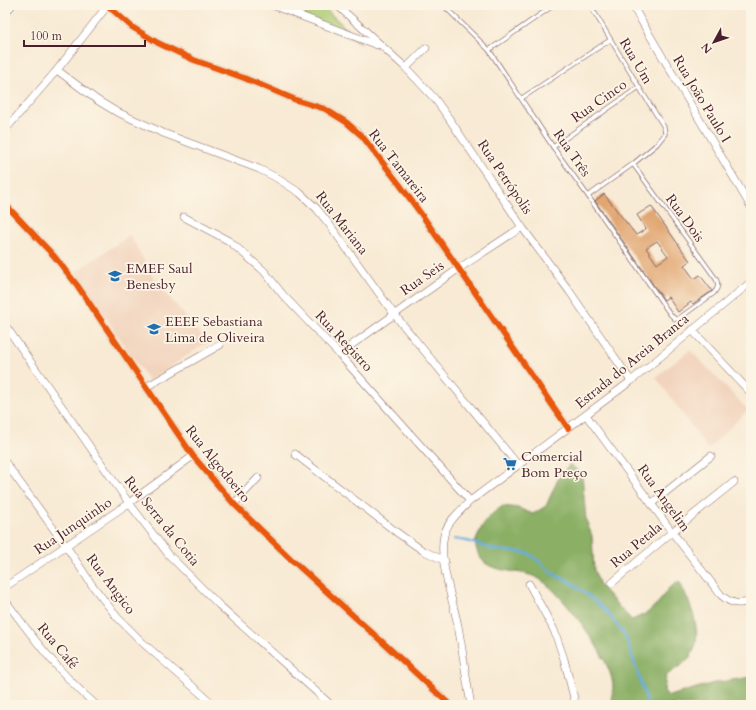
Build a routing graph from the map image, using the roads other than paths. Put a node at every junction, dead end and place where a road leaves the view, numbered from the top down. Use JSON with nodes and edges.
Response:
{"nodes":[{"id":1,"x":12,"y":5,"type":"edge"},
{"id":2,"x":108,"y":5,"type":"edge"},
{"id":3,"x":272,"y":5,"type":"edge"},
{"id":4,"x":337,"y":5,"type":"edge"},
{"id":5,"x":443,"y":5,"type":"edge"},
{"id":6,"x":554,"y":5,"type":"edge"},
{"id":7,"x":590,"y":5,"type":"edge"},
{"id":8,"x":632,"y":5,"type":"edge"},
{"id":9,"x":5,"y":13,"type":"edge"},
{"id":10,"x":610,"y":40,"type":"junction"},
{"id":11,"x":383,"y":47,"type":"junction"},
{"id":12,"x":426,"y":48,"type":"dead end"},
{"id":13,"x":489,"y":50,"type":"junction"},
{"id":14,"x":406,"y":68,"type":"junction"},
{"id":15,"x":58,"y":70,"type":"junction"},
{"id":16,"x":639,"y":87,"type":"junction"},
{"id":17,"x":522,"y":98,"type":"junction"},
{"id":18,"x":5,"y":130,"type":"edge"},
{"id":19,"x":553,"y":147,"type":"junction"},
{"id":20,"x":633,"y":164,"type":"junction"},
{"id":21,"x":588,"y":196,"type":"junction"},
{"id":22,"x":5,"y":204,"type":"edge"},
{"id":23,"x":751,"y":207,"type":"edge"},
{"id":24,"x":184,"y":217,"type":"dead end"},
{"id":25,"x":522,"y":227,"type":"junction"},
{"id":26,"x":458,"y":269,"type":"junction"},
{"id":27,"x":751,"y":282,"type":"edge"},
{"id":28,"x":394,"y":314,"type":"junction"},
{"id":29,"x":677,"y":319,"type":"joint"},
{"id":30,"x":5,"y":325,"type":"edge"},
{"id":31,"x":692,"y":330,"type":"junction"},
{"id":32,"x":220,"y":345,"type":"dead end"},
{"id":33,"x":339,"y":354,"type":"junction"},
{"id":34,"x":631,"y":381,"type":"junction"},
{"id":35,"x":146,"y":387,"type":"junction"},
{"id":36,"x":751,"y":393,"type":"edge"},
{"id":37,"x":586,"y":415,"type":"junction"},
{"id":38,"x":568,"y":428,"type":"junction"},
{"id":39,"x":295,"y":454,"type":"dead end"},
{"id":40,"x":193,"y":456,"type":"junction"},
{"id":41,"x":711,"y":456,"type":"dead end"},
{"id":42,"x":5,"y":462,"type":"edge"},
{"id":43,"x":518,"y":465,"type":"junction"},
{"id":44,"x":258,"y":478,"type":"dead end"},
{"id":45,"x":734,"y":482,"type":"dead end"},
{"id":46,"x":470,"y":501,"type":"junction"},
{"id":47,"x":128,"y":503,"type":"junction"},
{"id":48,"x":652,"y":503,"type":"junction"},
{"id":49,"x":234,"y":504,"type":"junction"},
{"id":50,"x":672,"y":532,"type":"junction"},
{"id":51,"x":66,"y":546,"type":"junction"},
{"id":52,"x":444,"y":561,"type":"junction"},
{"id":53,"x":612,"y":583,"type":"dead end"},
{"id":54,"x":529,"y":584,"type":"dead end"},
{"id":55,"x":5,"y":587,"type":"edge"},
{"id":56,"x":5,"y":600,"type":"edge"},
{"id":57,"x":751,"y":601,"type":"edge"},
{"id":58,"x":96,"y":705,"type":"edge"},
{"id":59,"x":214,"y":705,"type":"edge"},
{"id":60,"x":331,"y":705,"type":"edge"},
{"id":61,"x":450,"y":705,"type":"edge"},
{"id":62,"x":471,"y":705,"type":"edge"},
{"id":63,"x":575,"y":705,"type":"edge"}],
"edges":[{"from":1,"to":9,"type":"street"},
{"from":2,"to":15,"type":"street"},
{"from":2,"to":26,"type":"street","name":"Rua Tamareira"},
{"from":3,"to":11,"type":"street"},
{"from":4,"to":11,"type":"street","name":"Rua Petrópolis"},
{"from":5,"to":13,"type":"lane","name":"Rua Três"},
{"from":6,"to":13,"type":"lane"},
{"from":7,"to":10,"type":"lane","name":"Rua Um"},
{"from":8,"to":23,"type":"street","name":"Rua João Paulo I"},
{"from":10,"to":16,"type":"lane","name":"Rua Um"},
{"from":10,"to":17,"type":"lane"},
{"from":11,"to":14,"type":"street","name":"Rua Petrópolis"},
{"from":12,"to":14,"type":"street"},
{"from":13,"to":17,"type":"lane","name":"Rua Três"},
{"from":14,"to":25,"type":"street","name":"Rua Petrópolis"},
{"from":15,"to":18,"type":"street"},
{"from":15,"to":28,"type":"street","name":"Rua Mariana"},
{"from":16,"to":19,"type":"lane","name":"Rua Cinco"},
{"from":16,"to":20,"type":"lane","name":"Rua Um"},
{"from":17,"to":19,"type":"lane","name":"Rua Três"},
{"from":19,"to":21,"type":"lane","name":"Rua Três"},
{"from":20,"to":21,"type":"lane"},
{"from":20,"to":29,"type":"lane","name":"Rua Dois"},
{"from":21,"to":29,"type":"lane","name":"Rua Três"},
{"from":22,"to":35,"type":"street","name":"Rua Algodoeiro"},
{"from":24,"to":33,"type":"street","name":"Rua Registro"},
{"from":25,"to":26,"type":"street","name":"Rua Seis"},
{"from":25,"to":34,"type":"street","name":"Rua Petrópolis"},
{"from":26,"to":28,"type":"street","name":"Rua Seis"},
{"from":26,"to":38,"type":"street","name":"Rua Tamareira"},
{"from":27,"to":31,"type":"street","name":"Estrada do Areia Branca"},
{"from":28,"to":33,"type":"street","name":"Rua Seis"},
{"from":28,"to":43,"type":"street","name":"Rua Mariana"},
{"from":30,"to":47,"type":"street","name":"Rua Serra da Cotia"},
{"from":31,"to":34,"type":"street","name":"Estrada do Areia Branca"},
{"from":31,"to":36,"type":"street"},
{"from":32,"to":35,"type":"street"},
{"from":33,"to":46,"type":"street","name":"Rua Registro"},
{"from":34,"to":37,"type":"street","name":"Estrada do Areia Branca"},
{"from":35,"to":40,"type":"street","name":"Rua Algodoeiro"},
{"from":37,"to":38,"type":"street","name":"Estrada do Areia Branca"},
{"from":37,"to":48,"type":"street","name":"Rua Angelim"},
{"from":38,"to":43,"type":"street","name":"Estrada do Areia Branca"},
{"from":39,"to":52,"type":"street"},
{"from":40,"to":47,"type":"street","name":"Rua Junquinho"},
{"from":40,"to":49,"type":"street","name":"Rua Algodoeiro"},
{"from":41,"to":48,"type":"street"},
{"from":42,"to":51,"type":"street","name":"Rua Angico"},
{"from":43,"to":46,"type":"street","name":"Estrada do Areia Branca"},
{"from":44,"to":49,"type":"street"},
{"from":45,"to":50,"type":"street","name":"Rua Petala"},
{"from":46,"to":52,"type":"street","name":"Estrada do Areia Branca"},
{"from":47,"to":51,"type":"street","name":"Rua Junquinho"},
{"from":47,"to":60,"type":"street","name":"Rua Serra da Cotia"},
{"from":48,"to":50,"type":"street","name":"Rua Angelim"},
{"from":49,"to":61,"type":"street","name":"Rua Algodoeiro"},
{"from":50,"to":53,"type":"street","name":"Rua Petala"},
{"from":50,"to":57,"type":"street","name":"Rua Angelim"},
{"from":51,"to":55,"type":"street","name":"Rua Junquinho"},
{"from":51,"to":59,"type":"street","name":"Rua Angico"},
{"from":52,"to":62,"type":"street","name":"Estrada do Areia Branca"},
{"from":54,"to":63,"type":"street"},
{"from":56,"to":58,"type":"street","name":"Rua Café"}]}
